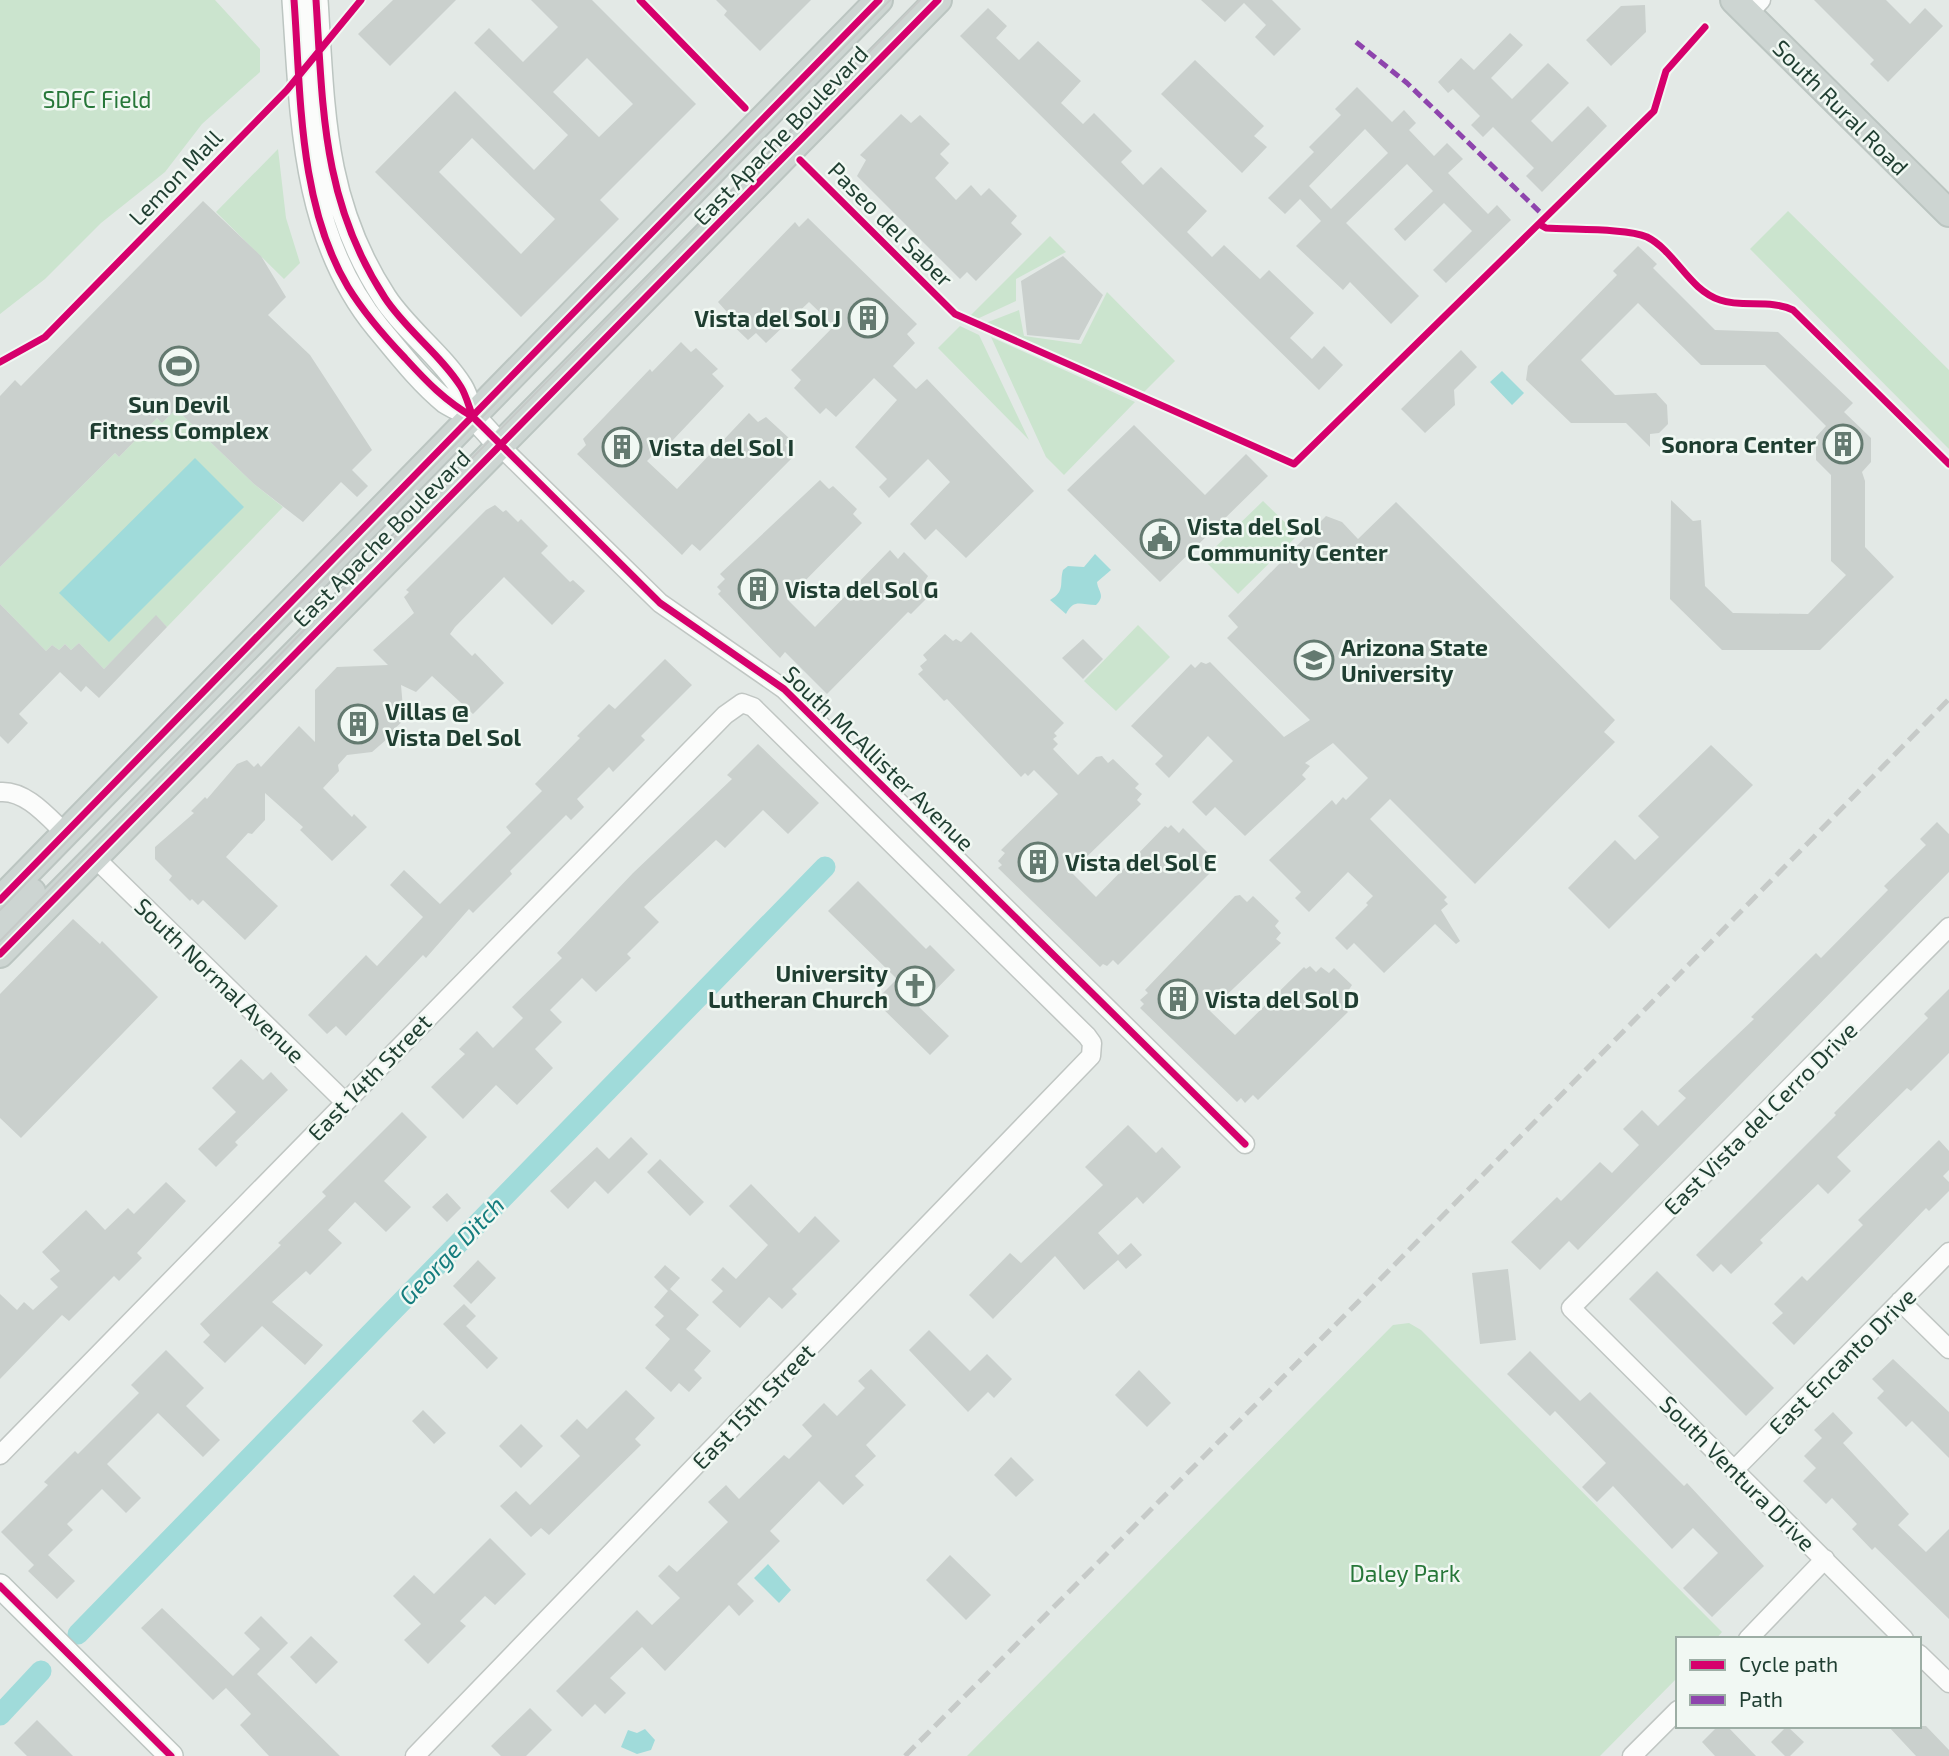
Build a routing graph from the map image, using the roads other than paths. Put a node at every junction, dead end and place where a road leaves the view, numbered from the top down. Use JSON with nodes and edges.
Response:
{"nodes":[{"id":1,"x":294,"y":0,"type":"edge"},
{"id":2,"x":316,"y":0,"type":"edge"},
{"id":3,"x":879,"y":0,"type":"edge"},
{"id":4,"x":938,"y":0,"type":"edge"},
{"id":5,"x":1748,"y":5,"type":"edge"},
{"id":6,"x":1949,"y":214,"type":"edge"},
{"id":7,"x":472,"y":417,"type":"junction"},
{"id":8,"x":499,"y":445,"type":"junction"},
{"id":9,"x":177,"y":719,"type":"junction"},
{"id":10,"x":0,"y":792,"type":"edge"},
{"id":11,"x":66,"y":834,"type":"junction"},
{"id":12,"x":95,"y":859,"type":"junction"},
{"id":13,"x":0,"y":900,"type":"edge"},
{"id":14,"x":0,"y":925,"type":"edge"},
{"id":15,"x":1949,"y":927,"type":"edge"},
{"id":16,"x":0,"y":954,"type":"edge"},
{"id":17,"x":1091,"y":1056,"type":"joint"},
{"id":18,"x":345,"y":1102,"type":"junction"},
{"id":19,"x":1245,"y":1144,"type":"dead end"},
{"id":20,"x":1949,"y":1252,"type":"edge"},
{"id":21,"x":1900,"y":1301,"type":"junction"},
{"id":22,"x":1571,"y":1308,"type":"joint"},
{"id":23,"x":1949,"y":1349,"type":"edge"},
{"id":24,"x":0,"y":1455,"type":"edge"},
{"id":25,"x":1735,"y":1469,"type":"junction"},
{"id":26,"x":1825,"y":1559,"type":"junction"},
{"id":27,"x":0,"y":1586,"type":"edge"},
{"id":28,"x":1750,"y":1637,"type":"edge"},
{"id":29,"x":1902,"y":1637,"type":"edge"},
{"id":30,"x":1921,"y":1656,"type":"edge"},
{"id":31,"x":1949,"y":1684,"type":"edge"},
{"id":32,"x":1676,"y":1712,"type":"edge"},
{"id":33,"x":171,"y":1756,"type":"edge"},
{"id":34,"x":415,"y":1756,"type":"edge"},
{"id":35,"x":1632,"y":1756,"type":"edge"}],
"edges":[{"from":1,"to":7,"type":"street","name":"South McAllister Avenue"},
{"from":2,"to":7,"type":"street","name":"South McAllister Avenue"},
{"from":3,"to":7,"type":"main road","name":"East Apache Boulevard"},
{"from":4,"to":8,"type":"main road","name":"East Apache Boulevard"},
{"from":5,"to":6,"type":"main road","name":"South Rural Road"},
{"from":7,"to":8,"type":"street","name":"South McAllister Avenue"},
{"from":7,"to":9,"type":"main road","name":"East Apache Boulevard"},
{"from":8,"to":12,"type":"main road","name":"East Apache Boulevard"},
{"from":8,"to":19,"type":"street","name":"South McAllister Avenue"},
{"from":9,"to":11,"type":"main road","name":"East Apache Boulevard"},
{"from":9,"to":12,"type":"main road"},
{"from":10,"to":11,"type":"street"},
{"from":11,"to":13,"type":"main road","name":"East Apache Boulevard"},
{"from":11,"to":14,"type":"main road"},
{"from":12,"to":16,"type":"main road","name":"East Apache Boulevard"},
{"from":12,"to":18,"type":"street","name":"South Normal Avenue"},
{"from":15,"to":22,"type":"street","name":"East Vista del Cerro Drive"},
{"from":17,"to":18,"type":"street","name":"East 14th Street"},
{"from":17,"to":34,"type":"street","name":"East 15th Street"},
{"from":18,"to":24,"type":"street","name":"East 14th Street"},
{"from":20,"to":21,"type":"street","name":"East Encanto Drive"},
{"from":21,"to":23,"type":"street"},
{"from":21,"to":25,"type":"street","name":"East Encanto Drive"},
{"from":22,"to":25,"type":"street","name":"South Ventura Drive"},
{"from":25,"to":26,"type":"street","name":"South Ventura Drive"},
{"from":26,"to":28,"type":"street"},
{"from":26,"to":29,"type":"street","name":"South Ventura Drive"},
{"from":27,"to":33,"type":"street"},
{"from":30,"to":31,"type":"street"},
{"from":32,"to":35,"type":"street"}]}
